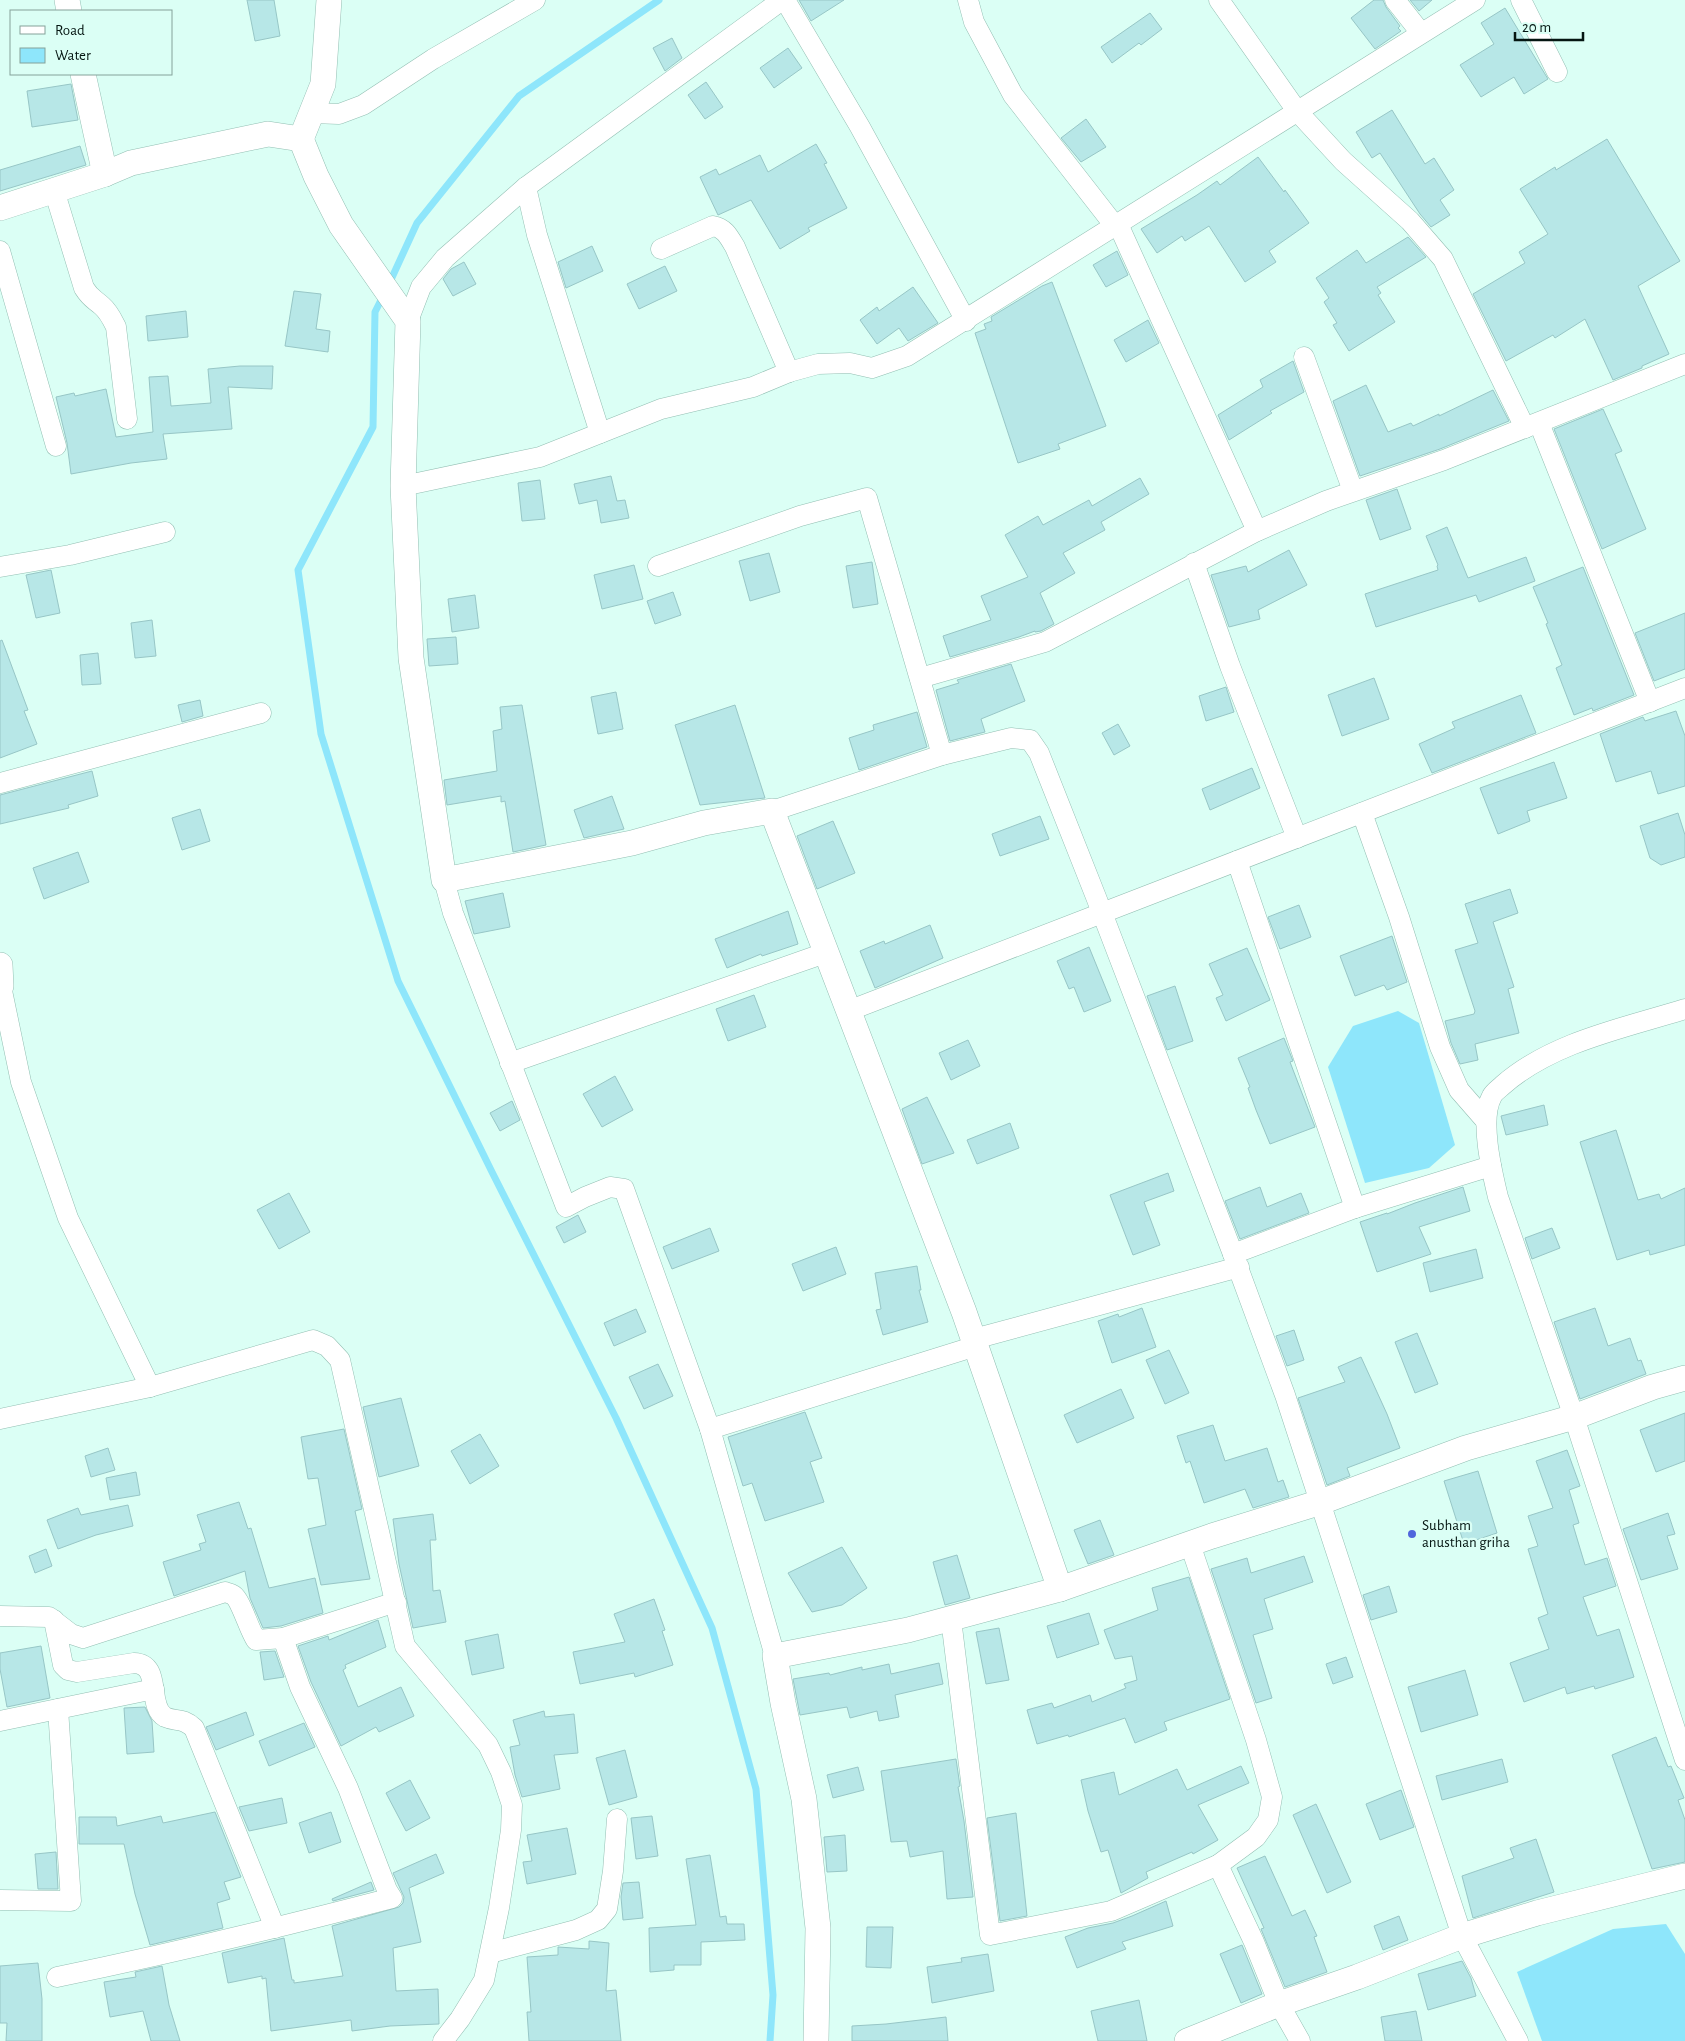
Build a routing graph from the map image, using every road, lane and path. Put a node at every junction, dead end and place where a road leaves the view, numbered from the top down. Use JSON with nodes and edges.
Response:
{"nodes":[{"id":1,"x":329,"y":0,"type":"edge"},
{"id":2,"x":535,"y":0,"type":"edge"},
{"id":3,"x":784,"y":0,"type":"edge"},
{"id":4,"x":968,"y":0,"type":"edge"},
{"id":5,"x":1219,"y":0,"type":"edge"},
{"id":6,"x":1395,"y":0,"type":"edge"},
{"id":7,"x":1475,"y":0,"type":"edge"},
{"id":8,"x":1521,"y":0,"type":"edge"},
{"id":9,"x":1422,"y":33,"type":"junction"},
{"id":10,"x":1558,"y":72,"type":"dead end"},
{"id":11,"x":83,"y":75,"type":"edge"},
{"id":12,"x":1297,"y":110,"type":"junction"},
{"id":13,"x":312,"y":113,"type":"junction"},
{"id":14,"x":301,"y":139,"type":"junction"},
{"id":15,"x":105,"y":174,"type":"junction"},
{"id":16,"x":526,"y":187,"type":"junction"},
{"id":17,"x":54,"y":190,"type":"junction"},
{"id":18,"x":0,"y":208,"type":"edge"},
{"id":19,"x":1116,"y":225,"type":"junction"},
{"id":20,"x":661,"y":249,"type":"dead end"},
{"id":21,"x":0,"y":251,"type":"edge"},
{"id":22,"x":408,"y":321,"type":"junction"},
{"id":23,"x":966,"y":321,"type":"junction"},
{"id":24,"x":1304,"y":357,"type":"dead end"},
{"id":25,"x":1685,"y":364,"type":"edge"},
{"id":26,"x":789,"y":372,"type":"junction"},
{"id":27,"x":127,"y":419,"type":"dead end"},
{"id":28,"x":1532,"y":425,"type":"junction"},
{"id":29,"x":600,"y":433,"type":"junction"},
{"id":30,"x":56,"y":446,"type":"dead end"},
{"id":31,"x":403,"y":486,"type":"junction"},
{"id":32,"x":1353,"y":491,"type":"junction"},
{"id":33,"x":1257,"y":531,"type":"junction"},
{"id":34,"x":165,"y":532,"type":"dead end"},
{"id":35,"x":1194,"y":563,"type":"junction"},
{"id":36,"x":658,"y":566,"type":"dead end"},
{"id":37,"x":0,"y":568,"type":"edge"},
{"id":38,"x":920,"y":678,"type":"junction"},
{"id":39,"x":1685,"y":688,"type":"edge"},
{"id":40,"x":1650,"y":702,"type":"junction"},
{"id":41,"x":261,"y":713,"type":"dead end"},
{"id":42,"x":942,"y":755,"type":"junction"},
{"id":43,"x":0,"y":783,"type":"edge"},
{"id":44,"x":772,"y":811,"type":"junction"},
{"id":45,"x":1362,"y":813,"type":"junction"},
{"id":46,"x":1297,"y":838,"type":"junction"},
{"id":47,"x":1236,"y":861,"type":"junction"},
{"id":48,"x":444,"y":880,"type":"junction"},
{"id":49,"x":1102,"y":913,"type":"junction"},
{"id":50,"x":825,"y":953,"type":"junction"},
{"id":51,"x":0,"y":980,"type":"edge"},
{"id":52,"x":1685,"y":1009,"type":"edge"},
{"id":53,"x":848,"y":1011,"type":"junction"},
{"id":54,"x":510,"y":1063,"type":"junction"},
{"id":55,"x":1486,"y":1121,"type":"junction"},
{"id":56,"x":1491,"y":1166,"type":"junction"},
{"id":57,"x":1355,"y":1208,"type":"junction"},
{"id":58,"x":1236,"y":1261,"type":"junction"},
{"id":59,"x":975,"y":1342,"type":"junction"},
{"id":60,"x":1685,"y":1378,"type":"edge"},
{"id":61,"x":150,"y":1387,"type":"junction"},
{"id":62,"x":1574,"y":1417,"type":"junction"},
{"id":63,"x":0,"y":1419,"type":"edge"},
{"id":64,"x":710,"y":1429,"type":"junction"},
{"id":65,"x":1321,"y":1502,"type":"junction"},
{"id":66,"x":1190,"y":1544,"type":"junction"},
{"id":67,"x":1060,"y":1589,"type":"junction"},
{"id":68,"x":396,"y":1602,"type":"junction"},
{"id":69,"x":0,"y":1616,"type":"edge"},
{"id":70,"x":950,"y":1619,"type":"junction"},
{"id":71,"x":54,"y":1620,"type":"junction"},
{"id":72,"x":283,"y":1638,"type":"junction"},
{"id":73,"x":775,"y":1656,"type":"junction"},
{"id":74,"x":154,"y":1689,"type":"junction"},
{"id":75,"x":58,"y":1709,"type":"junction"},
{"id":76,"x":0,"y":1721,"type":"edge"},
{"id":77,"x":1685,"y":1760,"type":"edge"},
{"id":78,"x":617,"y":1819,"type":"dead end"},
{"id":79,"x":1218,"y":1864,"type":"junction"},
{"id":80,"x":1685,"y":1876,"type":"edge"},
{"id":81,"x":0,"y":1900,"type":"edge"},
{"id":82,"x":275,"y":1928,"type":"junction"},
{"id":83,"x":1462,"y":1936,"type":"junction"},
{"id":84,"x":490,"y":1953,"type":"junction"},
{"id":85,"x":57,"y":1976,"type":"dead end"},
{"id":86,"x":1279,"y":2004,"type":"junction"},
{"id":87,"x":443,"y":2041,"type":"edge"},
{"id":88,"x":816,"y":2041,"type":"edge"},
{"id":89,"x":1187,"y":2041,"type":"edge"},
{"id":90,"x":1300,"y":2041,"type":"edge"},
{"id":91,"x":1518,"y":2041,"type":"edge"}],
"edges":[{"from":1,"to":13,"type":"street"},
{"from":2,"to":13,"type":"street"},
{"from":3,"to":16,"type":"street"},
{"from":3,"to":23,"type":"street"},
{"from":4,"to":19,"type":"street"},
{"from":5,"to":12,"type":"street"},
{"from":6,"to":9,"type":"street"},
{"from":7,"to":9,"type":"street"},
{"from":8,"to":10,"type":"street"},
{"from":9,"to":12,"type":"street"},
{"from":11,"to":15,"type":"street"},
{"from":12,"to":19,"type":"street"},
{"from":12,"to":28,"type":"street"},
{"from":13,"to":14,"type":"street"},
{"from":14,"to":15,"type":"street"},
{"from":14,"to":22,"type":"street"},
{"from":15,"to":17,"type":"street"},
{"from":16,"to":22,"type":"street"},
{"from":16,"to":29,"type":"street"},
{"from":17,"to":18,"type":"street"},
{"from":17,"to":27,"type":"street"},
{"from":19,"to":23,"type":"street"},
{"from":19,"to":33,"type":"street"},
{"from":20,"to":26,"type":"street"},
{"from":21,"to":30,"type":"street"},
{"from":22,"to":31,"type":"street"},
{"from":23,"to":26,"type":"street"},
{"from":24,"to":32,"type":"street"},
{"from":25,"to":28,"type":"street"},
{"from":26,"to":29,"type":"street"},
{"from":28,"to":32,"type":"street"},
{"from":28,"to":40,"type":"street"},
{"from":29,"to":31,"type":"street"},
{"from":31,"to":48,"type":"street"},
{"from":32,"to":33,"type":"street"},
{"from":33,"to":35,"type":"street"},
{"from":34,"to":37,"type":"street"},
{"from":35,"to":38,"type":"street"},
{"from":35,"to":46,"type":"street"},
{"from":36,"to":38,"type":"street"},
{"from":38,"to":42,"type":"street"},
{"from":39,"to":40,"type":"street"},
{"from":40,"to":45,"type":"street"},
{"from":41,"to":43,"type":"street"},
{"from":42,"to":44,"type":"street"},
{"from":42,"to":49,"type":"street"},
{"from":44,"to":48,"type":"street"},
{"from":44,"to":50,"type":"street"},
{"from":45,"to":46,"type":"street"},
{"from":45,"to":55,"type":"street"},
{"from":46,"to":47,"type":"street"},
{"from":47,"to":49,"type":"street"},
{"from":47,"to":57,"type":"street"},
{"from":48,"to":54,"type":"street"},
{"from":49,"to":53,"type":"street"},
{"from":49,"to":58,"type":"street"},
{"from":50,"to":53,"type":"street"},
{"from":50,"to":54,"type":"street"},
{"from":51,"to":61,"type":"street"},
{"from":52,"to":55,"type":"street"},
{"from":53,"to":59,"type":"street"},
{"from":54,"to":64,"type":"street"},
{"from":55,"to":56,"type":"street"},
{"from":56,"to":57,"type":"street"},
{"from":56,"to":62,"type":"street"},
{"from":57,"to":58,"type":"street"},
{"from":58,"to":59,"type":"street"},
{"from":58,"to":65,"type":"street"},
{"from":59,"to":64,"type":"street"},
{"from":59,"to":67,"type":"street"},
{"from":60,"to":62,"type":"street"},
{"from":61,"to":63,"type":"street"},
{"from":61,"to":68,"type":"street"},
{"from":62,"to":65,"type":"street"},
{"from":62,"to":77,"type":"street"},
{"from":64,"to":73,"type":"street"},
{"from":65,"to":66,"type":"street"},
{"from":65,"to":83,"type":"street"},
{"from":66,"to":67,"type":"street"},
{"from":66,"to":79,"type":"street"},
{"from":67,"to":70,"type":"street"},
{"from":68,"to":72,"type":"street"},
{"from":68,"to":84,"type":"street"},
{"from":69,"to":71,"type":"street"},
{"from":70,"to":73,"type":"street"},
{"from":70,"to":79,"type":"street"},
{"from":71,"to":72,"type":"street"},
{"from":71,"to":74,"type":"street"},
{"from":72,"to":82,"type":"street"},
{"from":73,"to":88,"type":"street"},
{"from":74,"to":75,"type":"street"},
{"from":74,"to":82,"type":"street"},
{"from":75,"to":76,"type":"street"},
{"from":75,"to":81,"type":"street"},
{"from":78,"to":84,"type":"street"},
{"from":79,"to":86,"type":"street"},
{"from":80,"to":83,"type":"street"},
{"from":82,"to":85,"type":"street"},
{"from":83,"to":86,"type":"street"},
{"from":83,"to":91,"type":"street"},
{"from":84,"to":87,"type":"street"},
{"from":86,"to":89,"type":"street"},
{"from":86,"to":90,"type":"street"}]}
